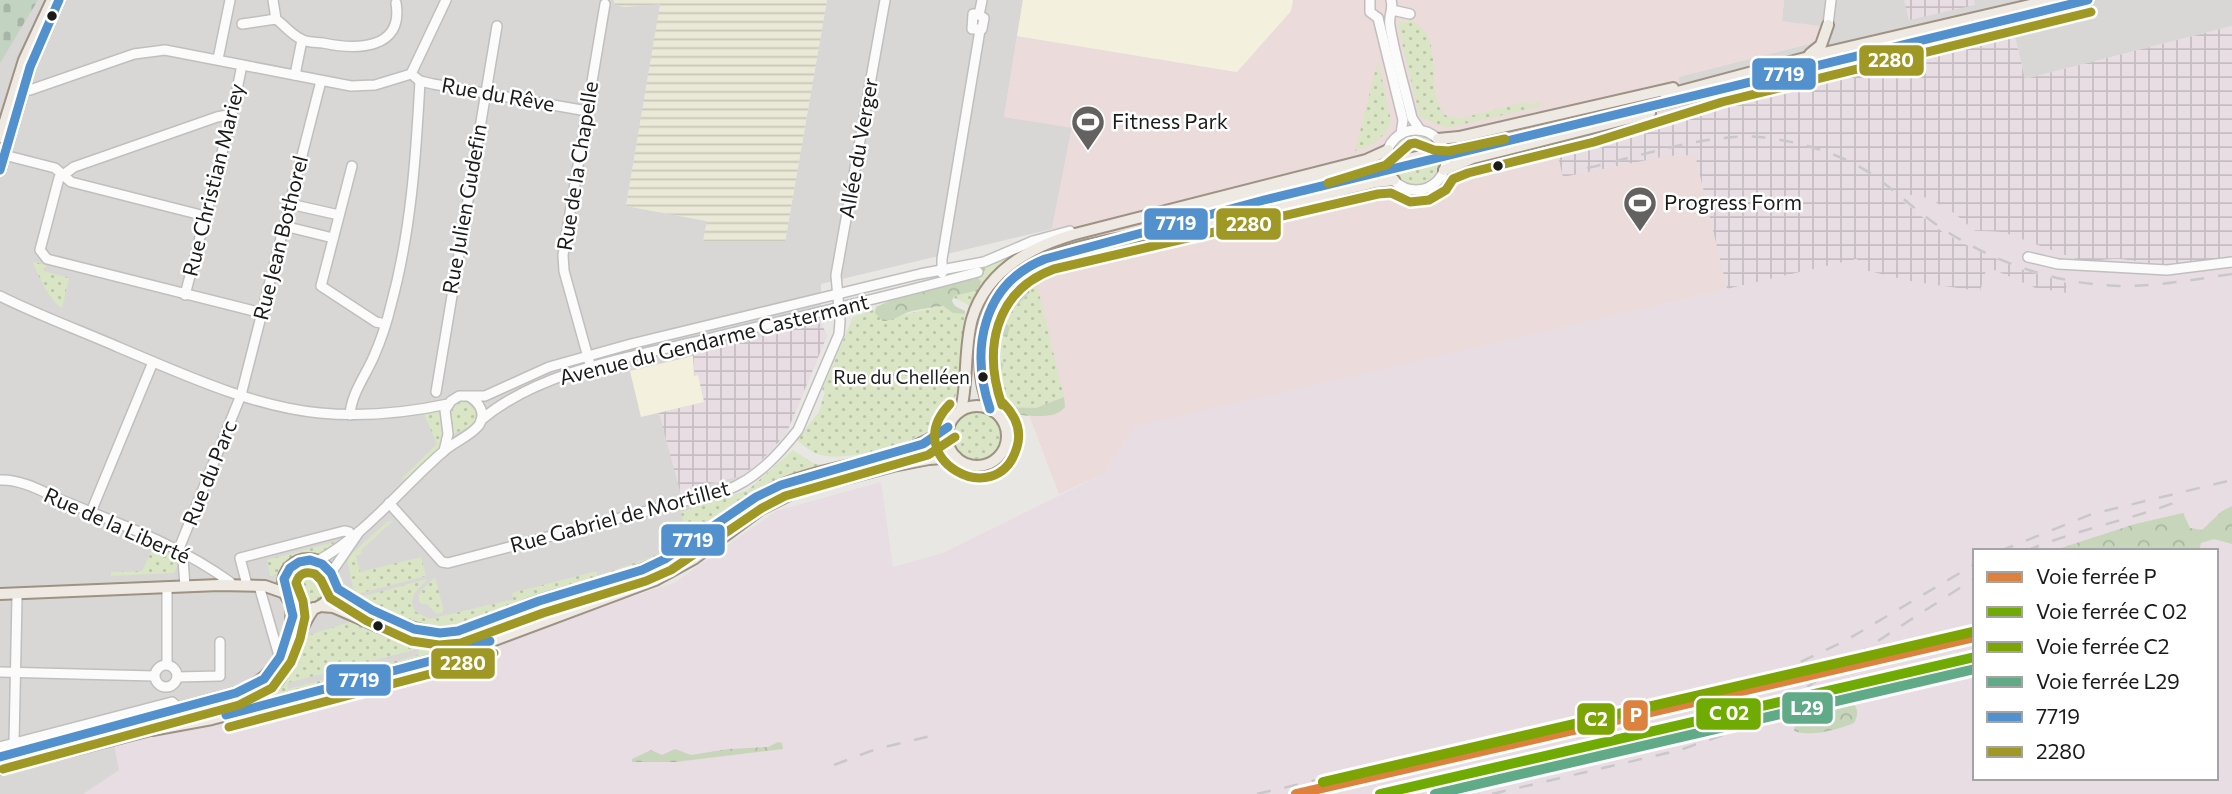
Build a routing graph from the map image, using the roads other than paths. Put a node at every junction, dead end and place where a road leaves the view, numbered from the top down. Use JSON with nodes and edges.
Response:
{"nodes":[{"id":1,"x":52,"y":0,"type":"edge"},
{"id":2,"x":59,"y":0,"type":"edge"},
{"id":3,"x":230,"y":0,"type":"edge"},
{"id":4,"x":273,"y":0,"type":"edge"},
{"id":5,"x":446,"y":0,"type":"edge"},
{"id":6,"x":886,"y":0,"type":"edge"},
{"id":7,"x":982,"y":0,"type":"edge"},
{"id":8,"x":1370,"y":0,"type":"edge"},
{"id":9,"x":1831,"y":0,"type":"edge"},
{"id":10,"x":2052,"y":0,"type":"edge"},
{"id":11,"x":2088,"y":0,"type":"edge"},
{"id":12,"x":396,"y":3,"type":"dead end"},
{"id":13,"x":605,"y":4,"type":"dead end"},
{"id":14,"x":1391,"y":8,"type":"edge"},
{"id":15,"x":1410,"y":14,"type":"dead end"},
{"id":16,"x":1378,"y":18,"type":"junction"},
{"id":17,"x":276,"y":19,"type":"junction"},
{"id":18,"x":242,"y":24,"type":"dead end"},
{"id":19,"x":1828,"y":25,"type":"junction"},
{"id":20,"x":497,"y":26,"type":"dead end"},
{"id":21,"x":44,"y":32,"type":"junction"},
{"id":22,"x":302,"y":40,"type":"junction"},
{"id":23,"x":1857,"y":46,"type":"junction"},
{"id":24,"x":1806,"y":58,"type":"junction"},
{"id":25,"x":1827,"y":58,"type":"junction"},
{"id":26,"x":218,"y":59,"type":"junction"},
{"id":27,"x":24,"y":60,"type":"junction"},
{"id":28,"x":242,"y":65,"type":"junction"},
{"id":29,"x":411,"y":74,"type":"junction"},
{"id":30,"x":295,"y":75,"type":"junction"},
{"id":31,"x":321,"y":81,"type":"junction"},
{"id":32,"x":420,"y":81,"type":"junction"},
{"id":33,"x":24,"y":89,"type":"junction"},
{"id":34,"x":1724,"y":89,"type":"junction"},
{"id":35,"x":485,"y":94,"type":"junction"},
{"id":36,"x":587,"y":111,"type":"junction"},
{"id":37,"x":232,"y":114,"type":"junction"},
{"id":38,"x":1420,"y":130,"type":"junction"},
{"id":39,"x":1401,"y":134,"type":"junction"},
{"id":40,"x":0,"y":137,"type":"edge"},
{"id":41,"x":1438,"y":139,"type":"junction"},
{"id":42,"x":1388,"y":150,"type":"junction"},
{"id":43,"x":1436,"y":155,"type":"tunnel mouth"},
{"id":44,"x":12,"y":157,"type":"dead end"},
{"id":45,"x":1396,"y":165,"type":"tunnel mouth"},
{"id":46,"x":352,"y":166,"type":"dead end"},
{"id":47,"x":0,"y":170,"type":"edge"},
{"id":48,"x":1444,"y":170,"type":"junction"},
{"id":49,"x":62,"y":174,"type":"junction"},
{"id":50,"x":1394,"y":180,"type":"junction"},
{"id":51,"x":290,"y":204,"type":"junction"},
{"id":52,"x":339,"y":215,"type":"junction"},
{"id":53,"x":205,"y":216,"type":"junction"},
{"id":54,"x":284,"y":226,"type":"junction"},
{"id":55,"x":1103,"y":228,"type":"junction"},
{"id":56,"x":334,"y":238,"type":"junction"},
{"id":57,"x":1103,"y":243,"type":"junction"},
{"id":58,"x":1023,"y":257,"type":"junction"},
{"id":59,"x":2028,"y":257,"type":"dead end"},
{"id":60,"x":2232,"y":262,"type":"edge"},
{"id":61,"x":978,"y":272,"type":"dead end"},
{"id":62,"x":944,"y":273,"type":"junction"},
{"id":63,"x":185,"y":295,"type":"junction"},
{"id":64,"x":837,"y":296,"type":"junction"},
{"id":65,"x":0,"y":297,"type":"edge"},
{"id":66,"x":839,"y":309,"type":"junction"},
{"id":67,"x":262,"y":313,"type":"junction"},
{"id":68,"x":385,"y":324,"type":"junction"},
{"id":69,"x":771,"y":324,"type":"junction"},
{"id":70,"x":588,"y":355,"type":"junction"},
{"id":71,"x":153,"y":362,"type":"junction"},
{"id":72,"x":591,"y":368,"type":"junction"},
{"id":73,"x":436,"y":392,"type":"junction"},
{"id":74,"x":241,"y":394,"type":"junction"},
{"id":75,"x":470,"y":397,"type":"junction"},
{"id":76,"x":451,"y":401,"type":"junction"},
{"id":77,"x":422,"y":409,"type":"junction"},
{"id":78,"x":990,"y":409,"type":"junction"},
{"id":79,"x":961,"y":410,"type":"junction"},
{"id":80,"x":350,"y":415,"type":"junction"},
{"id":81,"x":481,"y":420,"type":"junction"},
{"id":82,"x":948,"y":427,"type":"junction"},
{"id":83,"x":444,"y":451,"type":"junction"},
{"id":84,"x":956,"y":457,"type":"junction"},
{"id":85,"x":0,"y":480,"type":"edge"},
{"id":86,"x":389,"y":503,"type":"junction"},
{"id":87,"x":91,"y":512,"type":"junction"},
{"id":88,"x":360,"y":531,"type":"junction"},
{"id":89,"x":351,"y":536,"type":"junction"},
{"id":90,"x":178,"y":551,"type":"junction"},
{"id":91,"x":317,"y":561,"type":"junction"},
{"id":92,"x":286,"y":573,"type":"junction"},
{"id":93,"x":332,"y":578,"type":"junction"},
{"id":94,"x":246,"y":581,"type":"junction"},
{"id":95,"x":224,"y":584,"type":"junction"},
{"id":96,"x":184,"y":586,"type":"junction"},
{"id":97,"x":259,"y":586,"type":"junction"},
{"id":98,"x":167,"y":587,"type":"junction"},
{"id":99,"x":636,"y":587,"type":"junction"},
{"id":100,"x":36,"y":593,"type":"junction"},
{"id":101,"x":0,"y":594,"type":"edge"},
{"id":102,"x":17,"y":598,"type":"junction"},
{"id":103,"x":288,"y":598,"type":"junction"},
{"id":104,"x":0,"y":600,"type":"edge"},
{"id":105,"x":317,"y":607,"type":"junction"},
{"id":106,"x":220,"y":642,"type":"dead end"},
{"id":107,"x":280,"y":659,"type":"junction"},
{"id":108,"x":167,"y":664,"type":"junction"},
{"id":109,"x":0,"y":672,"type":"edge"},
{"id":110,"x":15,"y":672,"type":"junction"},
{"id":111,"x":154,"y":676,"type":"junction"},
{"id":112,"x":177,"y":677,"type":"junction"},
{"id":113,"x":168,"y":687,"type":"junction"},
{"id":114,"x":176,"y":705,"type":"junction"},
{"id":115,"x":152,"y":730,"type":"junction"},
{"id":116,"x":14,"y":743,"type":"junction"},
{"id":117,"x":0,"y":747,"type":"edge"},
{"id":118,"x":0,"y":757,"type":"edge"},
{"id":119,"x":0,"y":769,"type":"edge"}],
"edges":[{"from":1,"to":21,"type":"main road"},
{"from":1,"to":27,"type":"main road"},
{"from":2,"to":21,"type":"main road"},
{"from":3,"to":26,"type":"street"},
{"from":4,"to":17,"type":"street"},
{"from":5,"to":29,"type":"street"},
{"from":6,"to":64,"type":"street","name":"Allée du Verger"},
{"from":7,"to":62,"type":"street"},
{"from":8,"to":16,"type":"street"},
{"from":9,"to":19,"type":"street"},
{"from":10,"to":23,"type":"main road"},
{"from":11,"to":25,"type":"main road"},
{"from":12,"to":22,"type":"street"},
{"from":13,"to":36,"type":"street","name":"Rue de la Chapelle"},
{"from":14,"to":15,"type":"street"},
{"from":14,"to":16,"type":"street"},
{"from":14,"to":38,"type":"street"},
{"from":16,"to":39,"type":"street"},
{"from":17,"to":18,"type":"street"},
{"from":17,"to":22,"type":"street"},
{"from":19,"to":23,"type":"main road"},
{"from":19,"to":24,"type":"main road"},
{"from":19,"to":25,"type":"main road"},
{"from":20,"to":35,"type":"street","name":"Rue Julien Gudefin"},
{"from":21,"to":33,"type":"main road"},
{"from":22,"to":30,"type":"street"},
{"from":23,"to":25,"type":"main road"},
{"from":24,"to":25,"type":"main road"},
{"from":24,"to":34,"type":"main road"},
{"from":24,"to":41,"type":"main road"},
{"from":25,"to":34,"type":"main road"},
{"from":26,"to":28,"type":"street"},
{"from":26,"to":33,"type":"street"},
{"from":27,"to":33,"type":"street"},
{"from":27,"to":40,"type":"main road"},
{"from":28,"to":30,"type":"street"},
{"from":28,"to":37,"type":"street","name":"Rue Christian Mariey"},
{"from":29,"to":31,"type":"street"},
{"from":29,"to":32,"type":"street","name":"Rue du Rêve"},
{"from":30,"to":31,"type":"street"},
{"from":31,"to":51,"type":"street","name":"Rue Jean Bothorel"},
{"from":32,"to":35,"type":"street","name":"Rue du Rêve"},
{"from":32,"to":68,"type":"street"},
{"from":33,"to":47,"type":"main road"},
{"from":34,"to":48,"type":"main road"},
{"from":35,"to":36,"type":"street","name":"Rue du Rêve"},
{"from":35,"to":73,"type":"street","name":"Rue Julien Gudefin"},
{"from":36,"to":70,"type":"street","name":"Rue de la Chapelle"},
{"from":37,"to":49,"type":"street"},
{"from":37,"to":53,"type":"street","name":"Rue Christian Mariey"},
{"from":38,"to":39,"type":"street"},
{"from":38,"to":41,"type":"street"},
{"from":39,"to":42,"type":"street"},
{"from":41,"to":48,"type":"street"},
{"from":42,"to":50,"type":"street"},
{"from":42,"to":55,"type":"main road"},
{"from":43,"to":45,"type":"main road"},
{"from":44,"to":49,"type":"street"},
{"from":46,"to":52,"type":"street"},
{"from":48,"to":50,"type":"street"},
{"from":49,"to":53,"type":"street"},
{"from":49,"to":63,"type":"street"},
{"from":50,"to":57,"type":"main road"},
{"from":51,"to":52,"type":"street"},
{"from":51,"to":54,"type":"street","name":"Rue Jean Bothorel"},
{"from":52,"to":56,"type":"street"},
{"from":53,"to":63,"type":"street","name":"Rue Christian Mariey"},
{"from":54,"to":56,"type":"street"},
{"from":54,"to":67,"type":"street","name":"Rue Jean Bothorel"},
{"from":55,"to":58,"type":"main road"},
{"from":55,"to":62,"type":"street","name":"Avenue du Gendarme Castermant"},
{"from":56,"to":68,"type":"street"},
{"from":57,"to":58,"type":"main road"},
{"from":57,"to":78,"type":"main road"},
{"from":58,"to":79,"type":"main road"},
{"from":59,"to":60,"type":"street"},
{"from":61,"to":62,"type":"street"},
{"from":62,"to":64,"type":"street","name":"Avenue du Gendarme Castermant"},
{"from":62,"to":66,"type":"street","name":"Avenue du Gendarme Castermant"},
{"from":63,"to":67,"type":"street"},
{"from":64,"to":66,"type":"street","name":"Rue Gabriel de Mortillet"},
{"from":64,"to":69,"type":"street"},
{"from":64,"to":70,"type":"street","name":"Avenue du Gendarme Castermant"},
{"from":65,"to":71,"type":"street"},
{"from":66,"to":69,"type":"street","name":"Avenue du Gendarme Castermant"},
{"from":66,"to":86,"type":"street","name":"Rue Gabriel de Mortillet"},
{"from":67,"to":74,"type":"street","name":"Rue Jean Bothorel"},
{"from":68,"to":80,"type":"street"},
{"from":69,"to":72,"type":"street","name":"Avenue du Gendarme Castermant"},
{"from":70,"to":72,"type":"street","name":"Rue de la Chapelle"},
{"from":70,"to":75,"type":"street","name":"Avenue du Gendarme Castermant"},
{"from":71,"to":74,"type":"street"},
{"from":71,"to":87,"type":"street"},
{"from":72,"to":81,"type":"street","name":"Avenue du Gendarme Castermant"},
{"from":73,"to":76,"type":"street"},
{"from":73,"to":77,"type":"street"},
{"from":74,"to":80,"type":"street"},
{"from":74,"to":90,"type":"street","name":"Rue du Parc"},
{"from":75,"to":76,"type":"street","name":"Avenue du Gendarme Castermant"},
{"from":75,"to":81,"type":"street"},
{"from":76,"to":77,"type":"street"},
{"from":76,"to":83,"type":"street"},
{"from":77,"to":80,"type":"street"},
{"from":78,"to":79,"type":"main road"},
{"from":78,"to":84,"type":"main road"},
{"from":79,"to":82,"type":"main road"},
{"from":81,"to":83,"type":"street","name":"Avenue du Gendarme Castermant"},
{"from":82,"to":84,"type":"main road"},
{"from":82,"to":93,"type":"main road"},
{"from":83,"to":86,"type":"street","name":"Avenue du Gendarme Castermant"},
{"from":84,"to":99,"type":"main road"},
{"from":85,"to":87,"type":"street","name":"Rue de la Liberté"},
{"from":86,"to":88,"type":"street","name":"Avenue du Gendarme Castermant"},
{"from":87,"to":90,"type":"street","name":"Rue de la Liberté"},
{"from":88,"to":89,"type":"street"},
{"from":88,"to":93,"type":"street"},
{"from":89,"to":91,"type":"street"},
{"from":89,"to":94,"type":"street"},
{"from":90,"to":95,"type":"street","name":"Rue de la Liberté"},
{"from":90,"to":96,"type":"street"},
{"from":91,"to":92,"type":"main road"},
{"from":91,"to":93,"type":"main road"},
{"from":92,"to":94,"type":"main road"},
{"from":92,"to":103,"type":"main road"},
{"from":93,"to":105,"type":"main road"},
{"from":94,"to":95,"type":"main road"},
{"from":95,"to":96,"type":"main road"},
{"from":95,"to":97,"type":"main road"},
{"from":96,"to":98,"type":"main road"},
{"from":97,"to":103,"type":"main road"},
{"from":97,"to":107,"type":"street"},
{"from":98,"to":100,"type":"main road"},
{"from":98,"to":108,"type":"street"},
{"from":99,"to":105,"type":"main road"},
{"from":99,"to":115,"type":"main road"},
{"from":100,"to":101,"type":"main road"},
{"from":100,"to":102,"type":"main road"},
{"from":102,"to":104,"type":"main road"},
{"from":102,"to":110,"type":"street"},
{"from":103,"to":105,"type":"main road"},
{"from":103,"to":107,"type":"main road"},
{"from":105,"to":115,"type":"main road"},
{"from":106,"to":112,"type":"street"},
{"from":107,"to":114,"type":"main road"},
{"from":108,"to":111,"type":"street"},
{"from":108,"to":112,"type":"street"},
{"from":109,"to":110,"type":"street"},
{"from":110,"to":111,"type":"street"},
{"from":110,"to":116,"type":"street"},
{"from":111,"to":113,"type":"street"},
{"from":112,"to":113,"type":"street"},
{"from":113,"to":114,"type":"street"},
{"from":114,"to":116,"type":"street"},
{"from":114,"to":118,"type":"main road"},
{"from":115,"to":119,"type":"main road"},
{"from":116,"to":117,"type":"street"}]}
